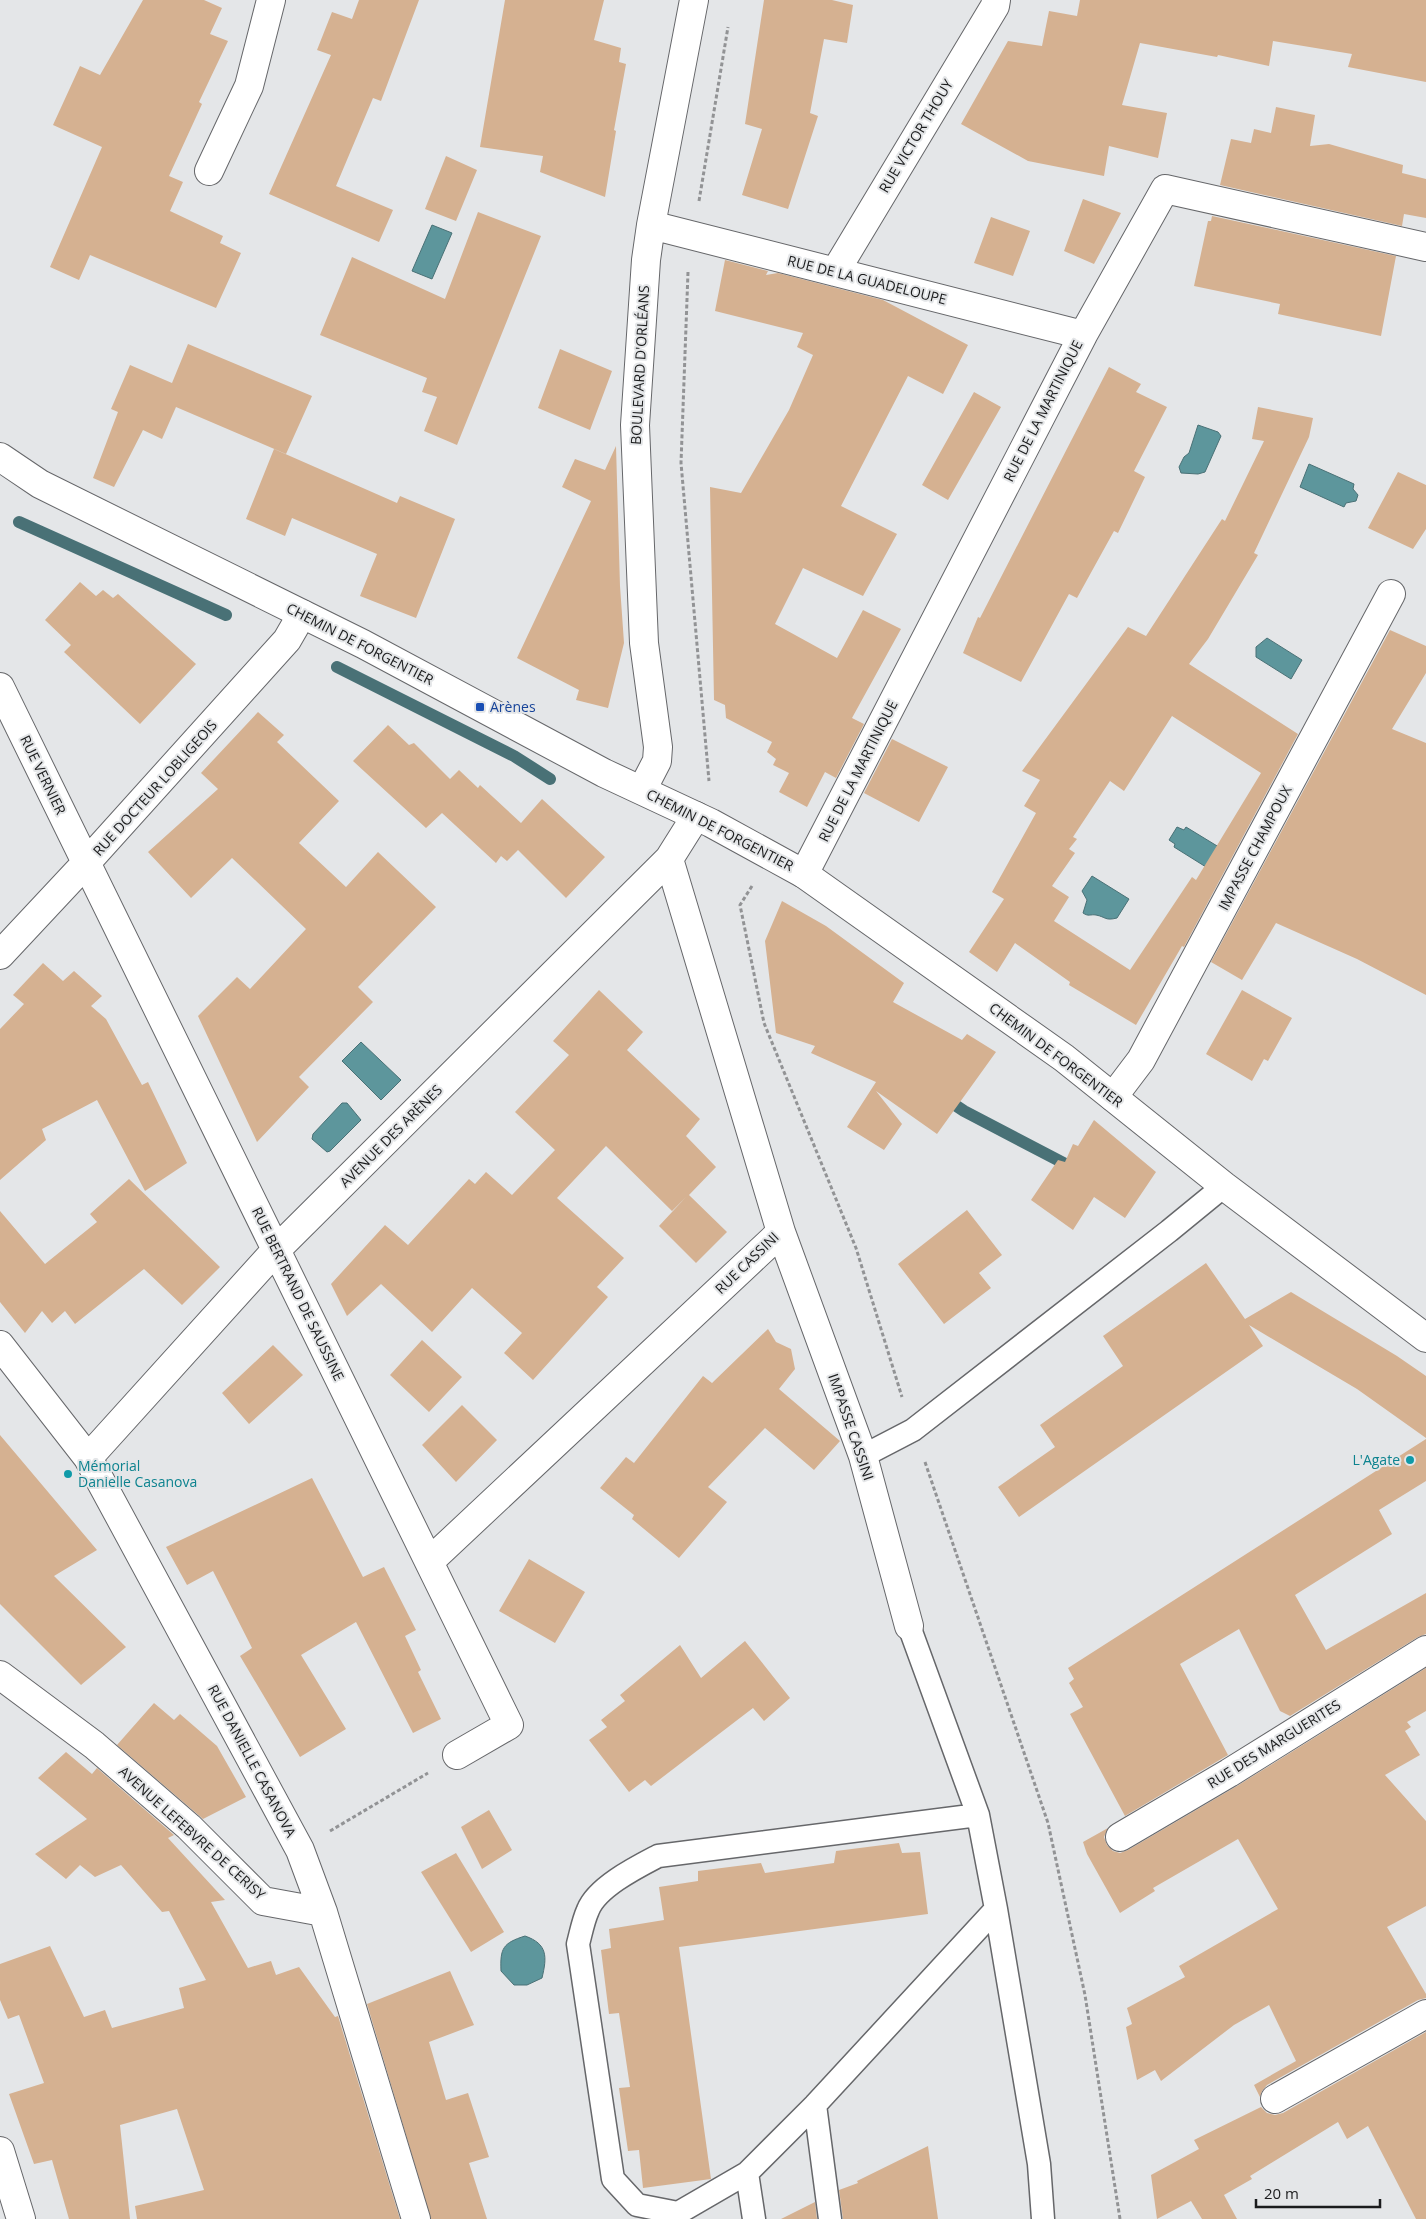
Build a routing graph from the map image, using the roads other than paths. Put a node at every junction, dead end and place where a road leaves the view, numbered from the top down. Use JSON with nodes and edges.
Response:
{"nodes":[{"id":1,"x":270,"y":0,"type":"edge"},
{"id":2,"x":694,"y":0,"type":"edge"},
{"id":3,"x":996,"y":0,"type":"edge"},
{"id":4,"x":209,"y":171,"type":"dead end"},
{"id":5,"x":651,"y":225,"type":"junction"},
{"id":6,"x":1426,"y":247,"type":"edge"},
{"id":7,"x":836,"y":272,"type":"junction"},
{"id":8,"x":1083,"y":335,"type":"junction"},
{"id":9,"x":0,"y":457,"type":"edge"},
{"id":10,"x":1391,"y":594,"type":"dead end"},
{"id":11,"x":302,"y":614,"type":"junction"},
{"id":12,"x":0,"y":687,"type":"edge"},
{"id":13,"x":642,"y":790,"type":"junction"},
{"id":14,"x":696,"y":816,"type":"junction"},
{"id":15,"x":669,"y":859,"type":"junction"},
{"id":16,"x":86,"y":863,"type":"junction"},
{"id":17,"x":804,"y":874,"type":"junction"},
{"id":18,"x":0,"y":955,"type":"edge"},
{"id":19,"x":1113,"y":1097,"type":"junction"},
{"id":20,"x":1224,"y":1186,"type":"junction"},
{"id":21,"x":781,"y":1232,"type":"junction"},
{"id":22,"x":276,"y":1250,"type":"junction"},
{"id":23,"x":1426,"y":1338,"type":"edge"},
{"id":24,"x":0,"y":1345,"type":"edge"},
{"id":25,"x":863,"y":1456,"type":"junction"},
{"id":26,"x":88,"y":1458,"type":"junction"},
{"id":27,"x":430,"y":1561,"type":"junction"},
{"id":28,"x":909,"y":1626,"type":"joint"},
{"id":29,"x":1426,"y":1650,"type":"edge"},
{"id":30,"x":0,"y":1675,"type":"edge"},
{"id":31,"x":457,"y":1755,"type":"road end"},
{"id":32,"x":978,"y":1815,"type":"junction"},
{"id":33,"x":1120,"y":1837,"type":"dead end"},
{"id":34,"x":996,"y":1909,"type":"junction"},
{"id":35,"x":323,"y":1912,"type":"junction"},
{"id":36,"x":1426,"y":2014,"type":"edge"},
{"id":37,"x":1275,"y":2100,"type":"dead end"},
{"id":38,"x":815,"y":2105,"type":"junction"},
{"id":39,"x":0,"y":2152,"type":"edge"},
{"id":40,"x":747,"y":2173,"type":"junction"},
{"id":41,"x":21,"y":2219,"type":"edge"},
{"id":42,"x":416,"y":2219,"type":"edge"},
{"id":43,"x":754,"y":2219,"type":"edge"},
{"id":44,"x":830,"y":2219,"type":"edge"},
{"id":45,"x":1043,"y":2219,"type":"edge"}],
"edges":[{"from":1,"to":4,"type":"street"},
{"from":2,"to":5,"type":"street","name":"BOULEVARD D'ORLÉANS"},
{"from":3,"to":7,"type":"street","name":"RUE VICTOR THOUY"},
{"from":5,"to":7,"type":"street","name":"RUE DE LA GUADELOUPE"},
{"from":5,"to":13,"type":"street","name":"BOULEVARD D'ORLÉANS"},
{"from":6,"to":8,"type":"street","name":"RUE DE LA MARTINIQUE"},
{"from":7,"to":8,"type":"street","name":"RUE DE LA GUADELOUPE"},
{"from":8,"to":17,"type":"street","name":"RUE DE LA MARTINIQUE"},
{"from":9,"to":11,"type":"street","name":"CHEMIN DE FORGENTIER"},
{"from":10,"to":19,"type":"street","name":"IMPASSE CHAMPOUX"},
{"from":11,"to":13,"type":"street","name":"CHEMIN DE FORGENTIER"},
{"from":11,"to":16,"type":"street","name":"RUE DOCTEUR LOBLIGEOIS"},
{"from":12,"to":16,"type":"street","name":"RUE VERNIER"},
{"from":13,"to":14,"type":"street","name":"CHEMIN DE FORGENTIER"},
{"from":14,"to":15,"type":"street","name":"AVENUE DES ARÈNES"},
{"from":14,"to":17,"type":"street","name":"CHEMIN DE FORGENTIER"},
{"from":15,"to":21,"type":"street","name":"RUE CASSINI"},
{"from":15,"to":22,"type":"street","name":"AVENUE DES ARÈNES"},
{"from":16,"to":18,"type":"street","name":"RUE DOCTEUR LOBLIGEOIS"},
{"from":16,"to":22,"type":"street","name":"RUE BERTRAND DE SAUSSINE"},
{"from":17,"to":19,"type":"street","name":"CHEMIN DE FORGENTIER"},
{"from":19,"to":20,"type":"street","name":"CHEMIN DE FORGENTIER"},
{"from":20,"to":23,"type":"street","name":"CHEMIN DE FORGENTIER"},
{"from":20,"to":25,"type":"lane"},
{"from":21,"to":25,"type":"street","name":"IMPASSE CASSINI"},
{"from":21,"to":27,"type":"street","name":"RUE CASSINI"},
{"from":22,"to":26,"type":"street","name":"AVENUE DES ARÈNES"},
{"from":22,"to":27,"type":"street","name":"RUE BERTRAND DE SAUSSINE"},
{"from":24,"to":26,"type":"street","name":"RUE DANIELLE CASANOVA"},
{"from":25,"to":28,"type":"street","name":"IMPASSE CASSINI"},
{"from":26,"to":35,"type":"street","name":"RUE DANIELLE CASANOVA"},
{"from":27,"to":31,"type":"street","name":"RUE BERTRAND DE SAUSSINE"},
{"from":28,"to":32,"type":"lane"},
{"from":29,"to":33,"type":"street","name":"RUE DES MARGUERITES"},
{"from":30,"to":35,"type":"street","name":"AVENUE LEFEBVRE DE CERISY"},
{"from":32,"to":34,"type":"lane"},
{"from":32,"to":40,"type":"lane"},
{"from":34,"to":38,"type":"lane"},
{"from":34,"to":45,"type":"lane"},
{"from":35,"to":42,"type":"street","name":"RUE DANIELLE CASANOVA"},
{"from":36,"to":37,"type":"street"},
{"from":38,"to":40,"type":"lane"},
{"from":38,"to":44,"type":"lane"},
{"from":39,"to":41,"type":"street"},
{"from":40,"to":43,"type":"lane"}]}
